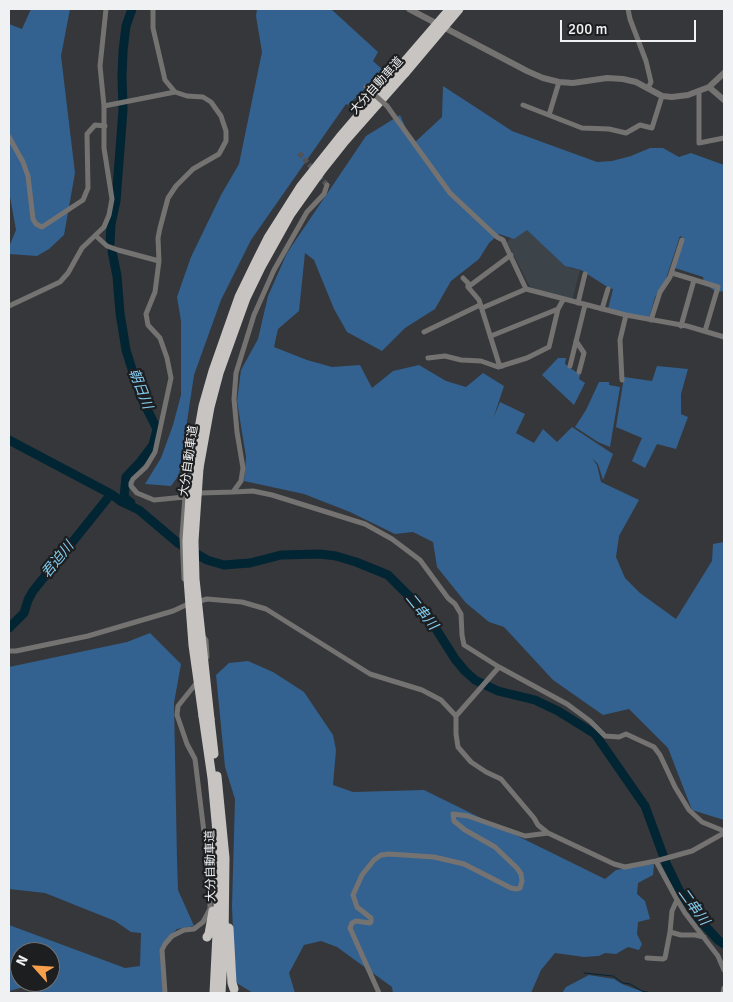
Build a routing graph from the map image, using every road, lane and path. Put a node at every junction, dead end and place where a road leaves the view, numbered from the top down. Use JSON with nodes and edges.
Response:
{"nodes":[{"id":1,"x":106,"y":9,"type":"edge"},
{"id":2,"x":153,"y":9,"type":"edge"},
{"id":3,"x":409,"y":9,"type":"edge"},
{"id":4,"x":450,"y":9,"type":"edge"},
{"id":5,"x":459,"y":9,"type":"edge"},
{"id":6,"x":628,"y":9,"type":"edge"},
{"id":7,"x":403,"y":70,"type":"junction"},
{"id":8,"x":724,"y":73,"type":"edge"},
{"id":9,"x":559,"y":82,"type":"junction"},
{"id":10,"x":364,"y":85,"type":"dead end"},
{"id":11,"x":709,"y":87,"type":"junction"},
{"id":12,"x":648,"y":88,"type":"junction"},
{"id":13,"x":699,"y":91,"type":"junction"},
{"id":14,"x":175,"y":92,"type":"junction"},
{"id":15,"x":662,"y":96,"type":"junction"},
{"id":16,"x":724,"y":100,"type":"edge"},
{"id":17,"x":104,"y":106,"type":"junction"},
{"id":18,"x":523,"y":106,"type":"dead end"},
{"id":19,"x":549,"y":115,"type":"junction"},
{"id":20,"x":105,"y":126,"type":"junction"},
{"id":21,"x":9,"y":137,"type":"edge"},
{"id":22,"x":724,"y":138,"type":"edge"},
{"id":23,"x":327,"y":185,"type":"dead end"},
{"id":24,"x":96,"y":236,"type":"junction"},
{"id":25,"x":682,"y":240,"type":"dead end"},
{"id":26,"x":511,"y":254,"type":"junction"},
{"id":27,"x":160,"y":261,"type":"junction"},
{"id":28,"x":585,"y":274,"type":"dead end"},
{"id":29,"x":672,"y":274,"type":"junction"},
{"id":30,"x":462,"y":278,"type":"dead end"},
{"id":31,"x":694,"y":280,"type":"junction"},
{"id":32,"x":468,"y":287,"type":"junction"},
{"id":33,"x":526,"y":289,"type":"junction"},
{"id":34,"x":608,"y":289,"type":"dead end"},
{"id":35,"x":563,"y":300,"type":"junction"},
{"id":36,"x":578,"y":303,"type":"junction"},
{"id":37,"x":585,"y":305,"type":"junction"},
{"id":38,"x":9,"y":306,"type":"edge"},
{"id":39,"x":481,"y":306,"type":"junction"},
{"id":40,"x":558,"y":308,"type":"junction"},
{"id":41,"x":602,"y":309,"type":"junction"},
{"id":42,"x":626,"y":315,"type":"junction"},
{"id":43,"x":651,"y":320,"type":"junction"},
{"id":44,"x":681,"y":326,"type":"junction"},
{"id":45,"x":705,"y":331,"type":"junction"},
{"id":46,"x":424,"y":332,"type":"dead end"},
{"id":47,"x":490,"y":336,"type":"junction"},
{"id":48,"x":724,"y":336,"type":"edge"},
{"id":49,"x":576,"y":341,"type":"junction"},
{"id":50,"x":428,"y":358,"type":"dead end"},
{"id":51,"x":502,"y":366,"type":"junction"},
{"id":52,"x":570,"y":366,"type":"dead end"},
{"id":53,"x":579,"y":372,"type":"dead end"},
{"id":54,"x":622,"y":380,"type":"dead end"},
{"id":55,"x":233,"y":492,"type":"junction"},
{"id":56,"x":185,"y":497,"type":"junction"},
{"id":57,"x":186,"y":605,"type":"junction"},
{"id":58,"x":9,"y":651,"type":"edge"},
{"id":59,"x":498,"y":667,"type":"junction"},
{"id":60,"x":456,"y":716,"type":"junction"},
{"id":61,"x":206,"y":718,"type":"junction"},
{"id":62,"x":724,"y":832,"type":"edge"},
{"id":63,"x":548,"y":833,"type":"junction"},
{"id":64,"x":218,"y":843,"type":"junction"},
{"id":65,"x":656,"y":861,"type":"junction"},
{"id":66,"x":225,"y":873,"type":"junction"},
{"id":67,"x":677,"y":900,"type":"junction"},
{"id":68,"x":670,"y":932,"type":"junction"},
{"id":69,"x":704,"y":937,"type":"junction"},
{"id":70,"x":207,"y":938,"type":"dead end"},
{"id":71,"x":647,"y":958,"type":"dead end"},
{"id":72,"x":724,"y":970,"type":"edge"},
{"id":73,"x":724,"y":988,"type":"edge"},
{"id":74,"x":234,"y":989,"type":"dead end"},
{"id":75,"x":165,"y":993,"type":"edge"},
{"id":76,"x":214,"y":993,"type":"edge"},
{"id":77,"x":220,"y":993,"type":"edge"},
{"id":78,"x":380,"y":993,"type":"edge"},
{"id":79,"x":723,"y":993,"type":"edge"}],
"edges":[{"from":1,"to":17,"type":"street"},
{"from":2,"to":14,"type":"street"},
{"from":3,"to":9,"type":"street"},
{"from":4,"to":7,"type":"highway","name":"大分自動車道","bridge":true},
{"from":5,"to":7,"type":"highway","name":"大分自動車道","bridge":true},
{"from":6,"to":12,"type":"street"},
{"from":7,"to":61,"type":"highway","name":"大分自動車道","bridge":true},
{"from":8,"to":11,"type":"street"},
{"from":9,"to":12,"type":"street"},
{"from":9,"to":19,"type":"street"},
{"from":10,"to":26,"type":"street","bridge":true},
{"from":11,"to":13,"type":"street"},
{"from":11,"to":16,"type":"street"},
{"from":12,"to":15,"type":"street"},
{"from":13,"to":15,"type":"street"},
{"from":13,"to":22,"type":"street"},
{"from":14,"to":17,"type":"street"},
{"from":14,"to":27,"type":"street"},
{"from":15,"to":19,"type":"street"},
{"from":17,"to":20,"type":"street"},
{"from":18,"to":19,"type":"street"},
{"from":20,"to":21,"type":"street"},
{"from":20,"to":24,"type":"street"},
{"from":23,"to":55,"type":"street"},
{"from":24,"to":27,"type":"street"},
{"from":24,"to":38,"type":"street"},
{"from":25,"to":29,"type":"street"},
{"from":26,"to":32,"type":"street"},
{"from":26,"to":33,"type":"street"},
{"from":27,"to":56,"type":"street"},
{"from":28,"to":36,"type":"street"},
{"from":29,"to":31,"type":"street"},
{"from":29,"to":43,"type":"street"},
{"from":30,"to":32,"type":"street"},
{"from":31,"to":44,"type":"street"},
{"from":31,"to":45,"type":"street"},
{"from":32,"to":39,"type":"street"},
{"from":33,"to":35,"type":"street"},
{"from":33,"to":39,"type":"street"},
{"from":34,"to":41,"type":"street"},
{"from":35,"to":36,"type":"street"},
{"from":35,"to":40,"type":"street"},
{"from":36,"to":37,"type":"street"},
{"from":37,"to":41,"type":"street"},
{"from":37,"to":49,"type":"street"},
{"from":39,"to":46,"type":"street"},
{"from":39,"to":47,"type":"street"},
{"from":40,"to":47,"type":"street"},
{"from":40,"to":51,"type":"street"},
{"from":41,"to":42,"type":"street"},
{"from":42,"to":43,"type":"street"},
{"from":42,"to":54,"type":"street"},
{"from":43,"to":44,"type":"street"},
{"from":44,"to":45,"type":"street"},
{"from":45,"to":48,"type":"street"},
{"from":47,"to":51,"type":"street"},
{"from":49,"to":52,"type":"street"},
{"from":49,"to":53,"type":"street"},
{"from":50,"to":51,"type":"street"},
{"from":55,"to":56,"type":"street"},
{"from":55,"to":59,"type":"street"},
{"from":56,"to":57,"type":"street"},
{"from":57,"to":58,"type":"street"},
{"from":57,"to":60,"type":"street"},
{"from":57,"to":75,"type":"street"},
{"from":59,"to":60,"type":"street"},
{"from":59,"to":62,"type":"street"},
{"from":60,"to":63,"type":"street"},
{"from":61,"to":64,"type":"highway","name":"大分自動車道"},
{"from":61,"to":66,"type":"highway","name":"大分自動車道"},
{"from":62,"to":65,"type":"street"},
{"from":63,"to":65,"type":"street"},
{"from":63,"to":78,"type":"street"},
{"from":64,"to":70,"type":"highway"},
{"from":64,"to":76,"type":"highway","name":"大分自動車道"},
{"from":65,"to":67,"type":"street"},
{"from":66,"to":74,"type":"highway"},
{"from":66,"to":77,"type":"highway","name":"大分自動車道"},
{"from":67,"to":68,"type":"street"},
{"from":67,"to":69,"type":"street"},
{"from":68,"to":69,"type":"street"},
{"from":68,"to":71,"type":"street"},
{"from":69,"to":72,"type":"street"},
{"from":73,"to":79,"type":"street"}]}
